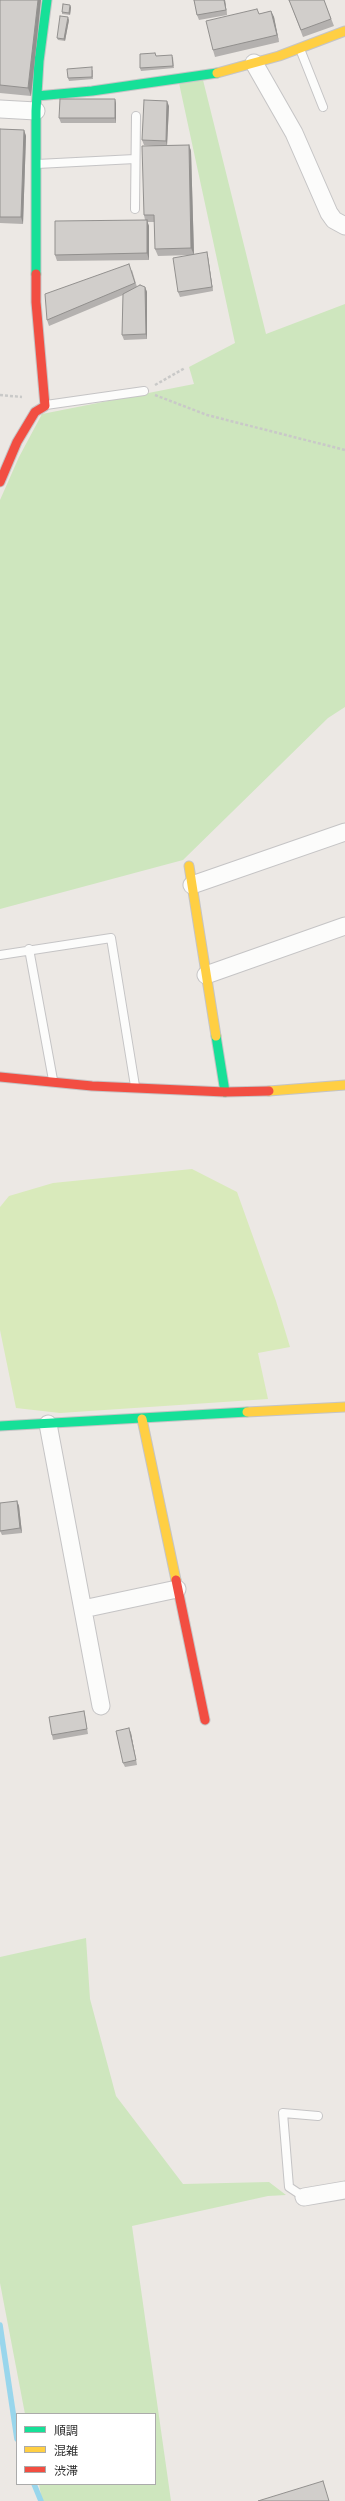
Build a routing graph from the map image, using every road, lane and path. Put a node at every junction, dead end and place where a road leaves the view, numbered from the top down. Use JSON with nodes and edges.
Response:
{"nodes":[{"id":1,"x":47,"y":0,"type":"edge"},
{"id":2,"x":345,"y":30,"type":"edge"},
{"id":3,"x":300,"y":48,"type":"junction"},
{"id":4,"x":254,"y":62,"type":"junction"},
{"id":5,"x":36,"y":104,"type":"junction"},
{"id":6,"x":323,"y":107,"type":"dead end"},
{"id":7,"x":0,"y":109,"type":"edge"},
{"id":8,"x":136,"y":116,"type":"dead end"},
{"id":9,"x":135,"y":159,"type":"junction"},
{"id":10,"x":36,"y":164,"type":"junction"},
{"id":11,"x":135,"y":209,"type":"dead end"},
{"id":12,"x":345,"y":226,"type":"edge"},
{"id":13,"x":185,"y":368,"type":"dead end"},
{"id":14,"x":144,"y":391,"type":"junction"},
{"id":15,"x":45,"y":406,"type":"junction"},
{"id":16,"x":345,"y":450,"type":"edge"},
{"id":17,"x":0,"y":482,"type":"edge"},
{"id":18,"x":345,"y":832,"type":"edge"},
{"id":19,"x":189,"y":866,"type":"dead end"},
{"id":20,"x":192,"y":885,"type":"junction"},
{"id":21,"x":345,"y":926,"type":"edge"},
{"id":22,"x":29,"y":949,"type":"junction"},
{"id":23,"x":0,"y":955,"type":"edge"},
{"id":24,"x":206,"y":975,"type":"junction"},
{"id":25,"x":0,"y":1077,"type":"edge"},
{"id":26,"x":54,"y":1083,"type":"junction"},
{"id":27,"x":345,"y":1085,"type":"edge"},
{"id":28,"x":135,"y":1089,"type":"junction"},
{"id":29,"x":224,"y":1092,"type":"junction"},
{"id":30,"x":345,"y":1407,"type":"edge"},
{"id":31,"x":142,"y":1419,"type":"junction"},
{"id":32,"x":48,"y":1424,"type":"junction"},
{"id":33,"x":0,"y":1426,"type":"edge"},
{"id":34,"x":177,"y":1589,"type":"junction"},
{"id":35,"x":83,"y":1609,"type":"junction"},
{"id":36,"x":101,"y":1706,"type":"dead end"},
{"id":37,"x":205,"y":1720,"type":"dead end"},
{"id":38,"x":318,"y":2116,"type":"dead end"},
{"id":39,"x":345,"y":2190,"type":"edge"},
{"id":40,"x":304,"y":2197,"type":"joint"}],
"edges":[{"from":1,"to":5,"type":"street"},
{"from":2,"to":3,"type":"street"},
{"from":3,"to":4,"type":"street"},
{"from":3,"to":6,"type":"lane"},
{"from":4,"to":5,"type":"street"},
{"from":4,"to":12,"type":"street"},
{"from":5,"to":7,"type":"street"},
{"from":5,"to":10,"type":"street"},
{"from":8,"to":9,"type":"lane"},
{"from":9,"to":10,"type":"lane"},
{"from":9,"to":11,"type":"lane"},
{"from":10,"to":15,"type":"street"},
{"from":13,"to":14,"type":"path"},
{"from":14,"to":15,"type":"lane"},
{"from":14,"to":16,"type":"path"},
{"from":15,"to":17,"type":"street"},
{"from":18,"to":20,"type":"street"},
{"from":19,"to":20,"type":"street"},
{"from":20,"to":24,"type":"street"},
{"from":21,"to":24,"type":"street"},
{"from":22,"to":23,"type":"lane"},
{"from":22,"to":26,"type":"lane"},
{"from":22,"to":28,"type":"lane"},
{"from":24,"to":29,"type":"street"},
{"from":25,"to":26,"type":"street"},
{"from":26,"to":28,"type":"street"},
{"from":27,"to":29,"type":"street"},
{"from":28,"to":29,"type":"street"},
{"from":30,"to":31,"type":"street"},
{"from":31,"to":32,"type":"street"},
{"from":31,"to":34,"type":"street"},
{"from":32,"to":33,"type":"street"},
{"from":32,"to":35,"type":"street"},
{"from":34,"to":35,"type":"street"},
{"from":34,"to":37,"type":"street"},
{"from":35,"to":36,"type":"street"},
{"from":38,"to":40,"type":"lane"},
{"from":39,"to":40,"type":"street"}]}
